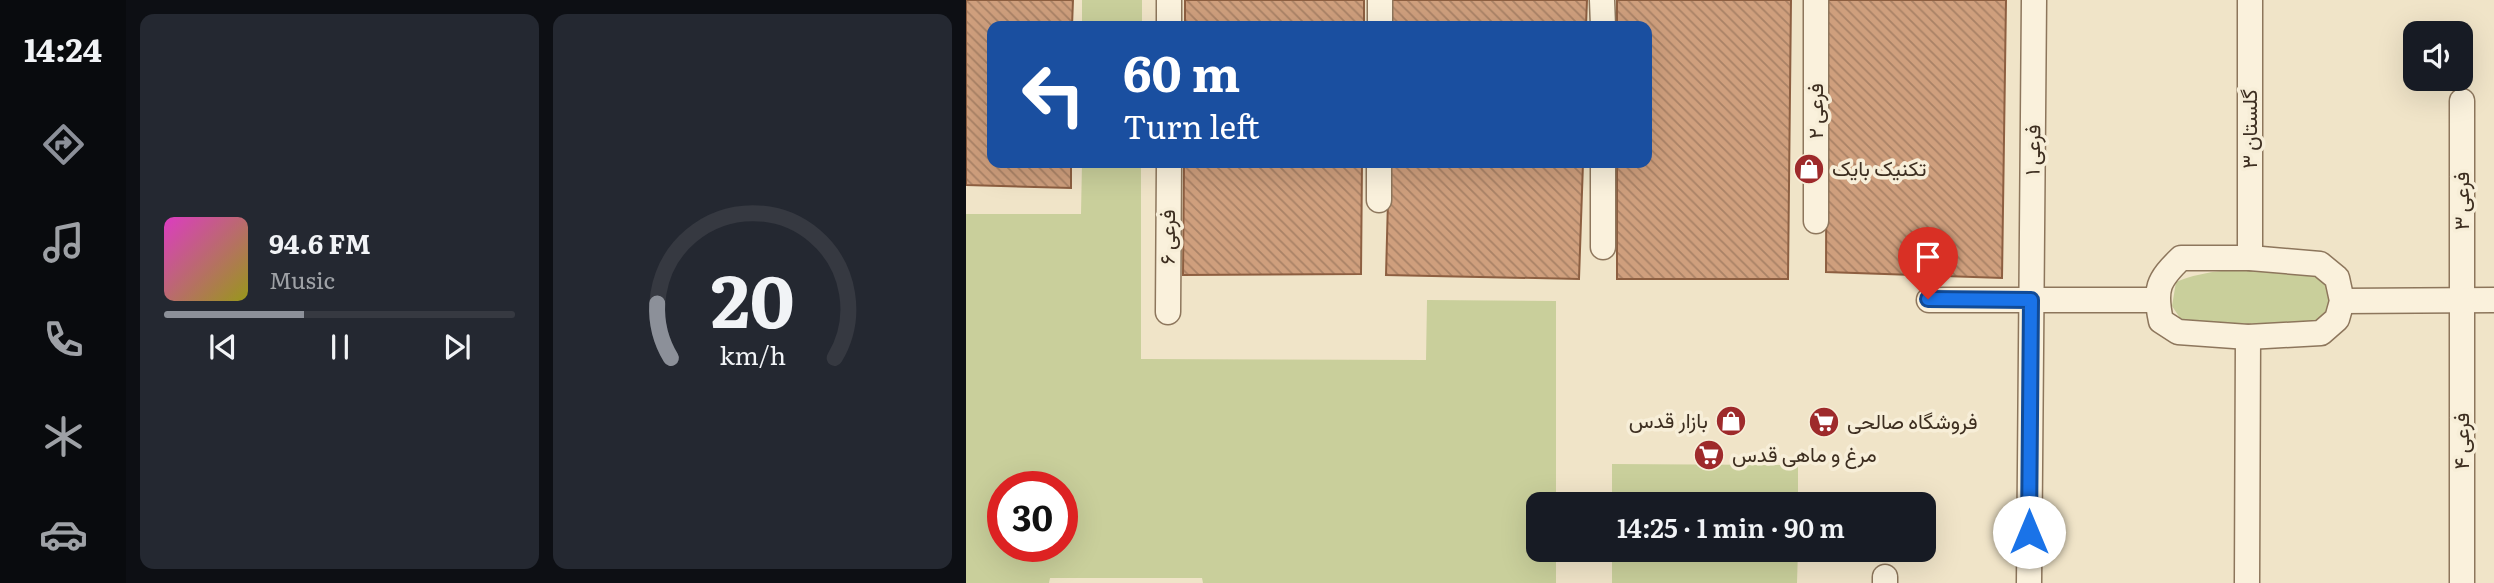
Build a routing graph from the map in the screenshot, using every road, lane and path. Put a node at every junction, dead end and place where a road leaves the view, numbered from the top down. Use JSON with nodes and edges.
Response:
{"nodes":[{"id":1,"x":1169,"y":0,"type":"edge"},
{"id":2,"x":1380,"y":0,"type":"edge"},
{"id":3,"x":1602,"y":0,"type":"edge"},
{"id":4,"x":1816,"y":0,"type":"edge"},
{"id":5,"x":2034,"y":0,"type":"edge"},
{"id":6,"x":2250,"y":0,"type":"edge"},
{"id":7,"x":1169,"y":21,"type":"edge"},
{"id":8,"x":1380,"y":21,"type":"edge"},
{"id":9,"x":1602,"y":21,"type":"edge"},
{"id":10,"x":2462,"y":101,"type":"dead end"},
{"id":11,"x":1169,"y":168,"type":"edge"},
{"id":12,"x":1379,"y":168,"type":"edge"},
{"id":13,"x":1603,"y":168,"type":"edge"},
{"id":14,"x":1379,"y":200,"type":"dead end"},
{"id":15,"x":1815,"y":221,"type":"dead end"},
{"id":16,"x":1603,"y":247,"type":"dead end"},
{"id":17,"x":2250,"y":258,"type":"junction"},
{"id":18,"x":1928,"y":299,"type":"dead end"},
{"id":19,"x":2031,"y":300,"type":"junction"},
{"id":20,"x":2157,"y":300,"type":"junction"},
{"id":21,"x":2462,"y":300,"type":"junction"},
{"id":22,"x":2494,"y":300,"type":"edge"},
{"id":23,"x":2342,"y":301,"type":"junction"},
{"id":24,"x":1168,"y":312,"type":"dead end"},
{"id":25,"x":2248,"y":337,"type":"junction"},
{"id":26,"x":2029,"y":583,"type":"edge"},
{"id":27,"x":2247,"y":583,"type":"edge"},
{"id":28,"x":2462,"y":583,"type":"edge"}],
"edges":[{"from":1,"to":7,"type":"street"},
{"from":2,"to":8,"type":"street"},
{"from":3,"to":9,"type":"street"},
{"from":4,"to":15,"type":"street","name":"فرعی ۲"},
{"from":5,"to":19,"type":"street","name":"فرعی ۱"},
{"from":6,"to":17,"type":"street","name":"گلستان ۳"},
{"from":10,"to":21,"type":"street","name":"فرعی ۳"},
{"from":11,"to":24,"type":"street","name":"فرعی ۶"},
{"from":12,"to":14,"type":"street"},
{"from":13,"to":16,"type":"street"},
{"from":17,"to":20,"type":"street"},
{"from":17,"to":23,"type":"street"},
{"from":18,"to":19,"type":"street"},
{"from":19,"to":20,"type":"street"},
{"from":19,"to":26,"type":"street"},
{"from":20,"to":25,"type":"street"},
{"from":21,"to":22,"type":"street"},
{"from":21,"to":23,"type":"street"},
{"from":21,"to":28,"type":"street","name":"فرعی ۴"},
{"from":23,"to":25,"type":"street"},
{"from":25,"to":27,"type":"street"}]}
